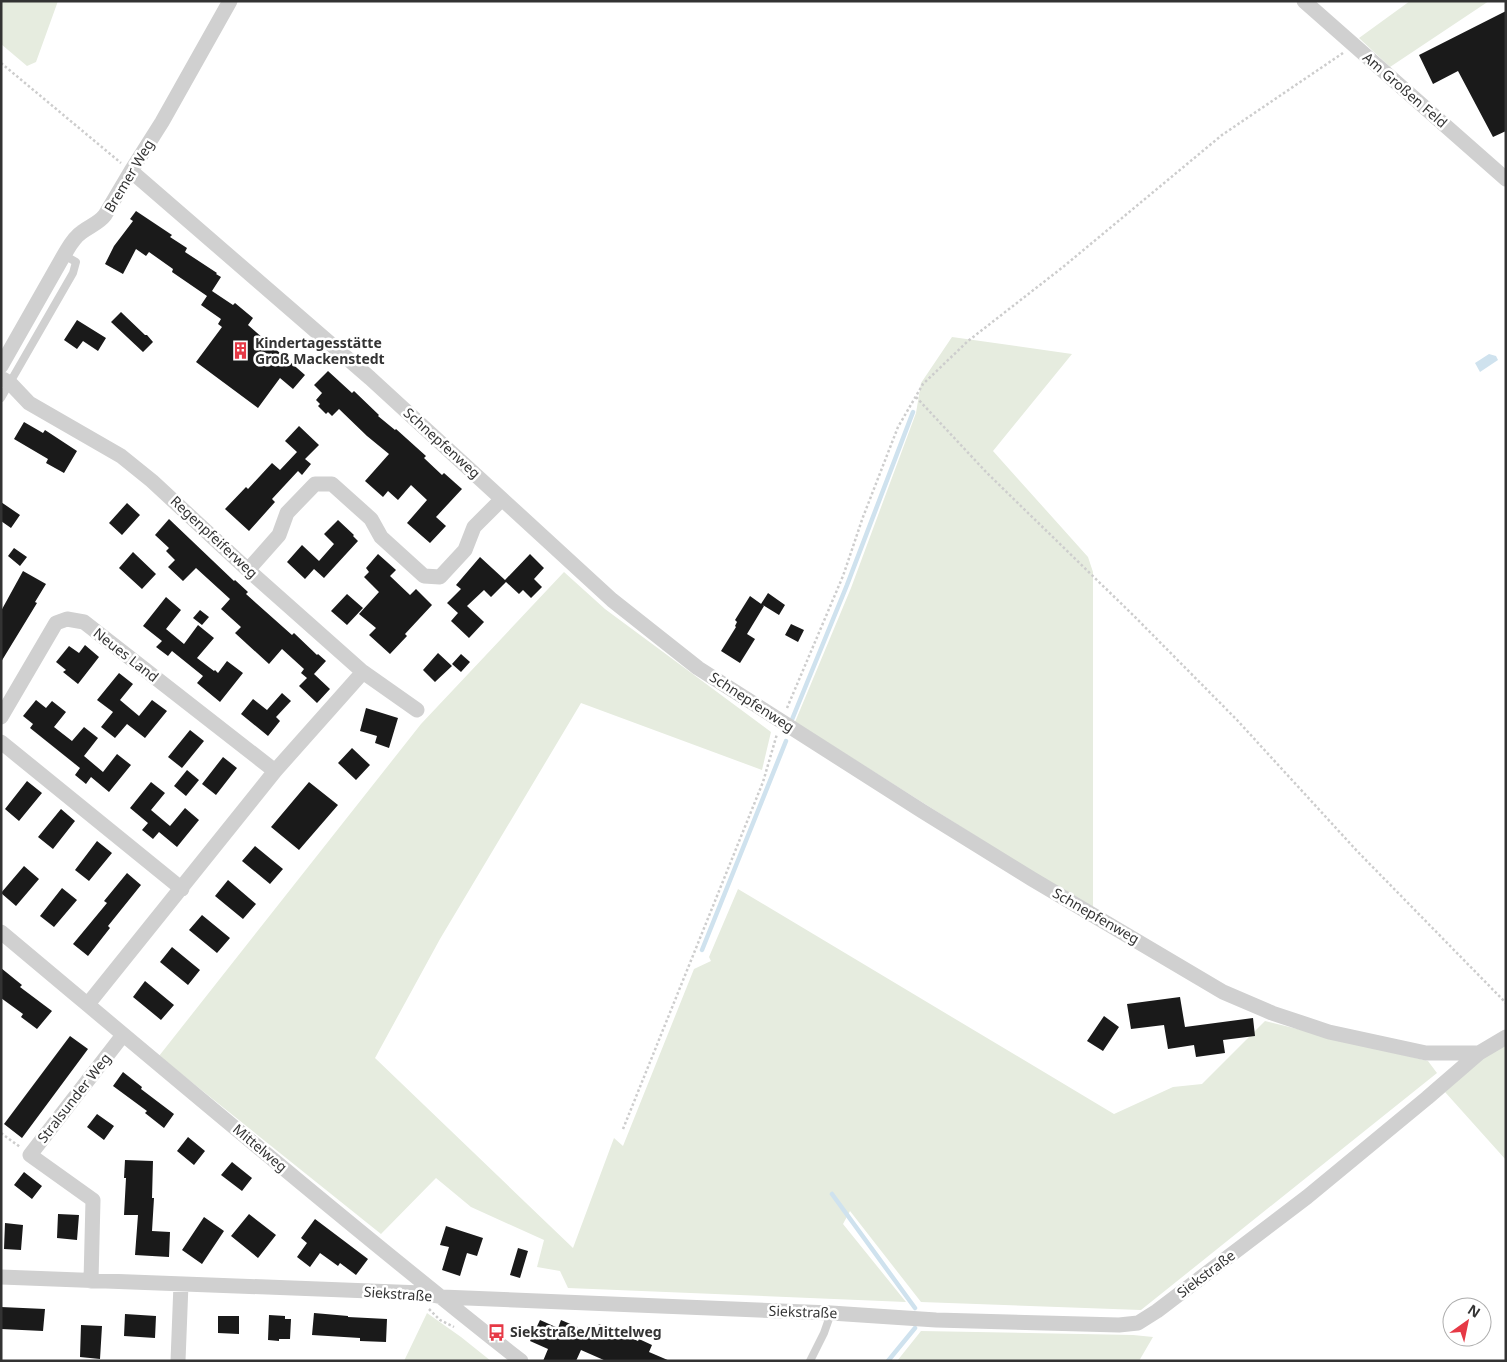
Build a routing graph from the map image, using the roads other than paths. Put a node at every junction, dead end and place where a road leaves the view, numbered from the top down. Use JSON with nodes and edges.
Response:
{"nodes":[{"id":1,"x":230,"y":1,"type":"edge"},
{"id":2,"x":1304,"y":1,"type":"edge"},
{"id":3,"x":131,"y":171,"type":"junction"},
{"id":4,"x":1506,"y":179,"type":"edge"},
{"id":5,"x":64,"y":255,"type":"junction"},
{"id":6,"x":1,"y":366,"type":"edge"},
{"id":7,"x":6,"y":381,"type":"edge"},
{"id":8,"x":1,"y":398,"type":"edge"},
{"id":9,"x":502,"y":499,"type":"junction"},
{"id":10,"x":248,"y":570,"type":"junction"},
{"id":11,"x":363,"y":672,"type":"junction"},
{"id":12,"x":417,"y":710,"type":"dead end"},
{"id":13,"x":1,"y":717,"type":"edge"},
{"id":14,"x":1,"y":742,"type":"edge"},
{"id":15,"x":275,"y":771,"type":"junction"},
{"id":16,"x":182,"y":889,"type":"junction"},
{"id":17,"x":1,"y":932,"type":"edge"},
{"id":18,"x":88,"y":1004,"type":"junction"},
{"id":19,"x":123,"y":1035,"type":"junction"},
{"id":20,"x":1506,"y":1037,"type":"edge"},
{"id":21,"x":1478,"y":1053,"type":"junction"},
{"id":22,"x":1,"y":1277,"type":"edge"},
{"id":23,"x":91,"y":1281,"type":"junction"},
{"id":24,"x":181,"y":1284,"type":"junction"},
{"id":25,"x":442,"y":1298,"type":"junction"},
{"id":26,"x":830,"y":1313,"type":"junction"},
{"id":27,"x":178,"y":1361,"type":"edge"},
{"id":28,"x":521,"y":1361,"type":"edge"},
{"id":29,"x":810,"y":1361,"type":"edge"}],
"edges":[{"from":1,"to":3,"type":"street","name":"Bremer Weg"},
{"from":2,"to":4,"type":"street","name":"Am Großen Feld"},
{"from":3,"to":5,"type":"street","name":"Bremer Weg"},
{"from":3,"to":9,"type":"street","name":"Schnepfenweg"},
{"from":5,"to":6,"type":"street","name":"Bremer Weg"},
{"from":5,"to":7,"type":"lane"},
{"from":7,"to":8,"type":"lane"},
{"from":7,"to":10,"type":"street","name":"Regenpfeiferweg"},
{"from":9,"to":10,"type":"street"},
{"from":9,"to":21,"type":"street","name":"Schnepfenweg"},
{"from":10,"to":11,"type":"street","name":"Regenpfeiferweg"},
{"from":11,"to":12,"type":"street","name":"Regenpfeiferweg"},
{"from":11,"to":15,"type":"street"},
{"from":13,"to":15,"type":"street","name":"Neues Land"},
{"from":14,"to":16,"type":"street"},
{"from":15,"to":16,"type":"street"},
{"from":16,"to":18,"type":"street"},
{"from":17,"to":18,"type":"street","name":"Mittelweg"},
{"from":18,"to":19,"type":"street","name":"Mittelweg"},
{"from":19,"to":23,"type":"street","name":"Stralsunder Weg"},
{"from":19,"to":25,"type":"street","name":"Mittelweg"},
{"from":20,"to":21,"type":"street","name":"Siekstraße"},
{"from":21,"to":26,"type":"street","name":"Siekstraße"},
{"from":22,"to":23,"type":"street","name":"Siekstraße"},
{"from":23,"to":24,"type":"street","name":"Siekstraße"},
{"from":24,"to":25,"type":"street","name":"Siekstraße"},
{"from":24,"to":27,"type":"street"},
{"from":25,"to":26,"type":"street","name":"Siekstraße"},
{"from":25,"to":28,"type":"street","name":"Mittelweg"},
{"from":26,"to":29,"type":"lane"}]}
